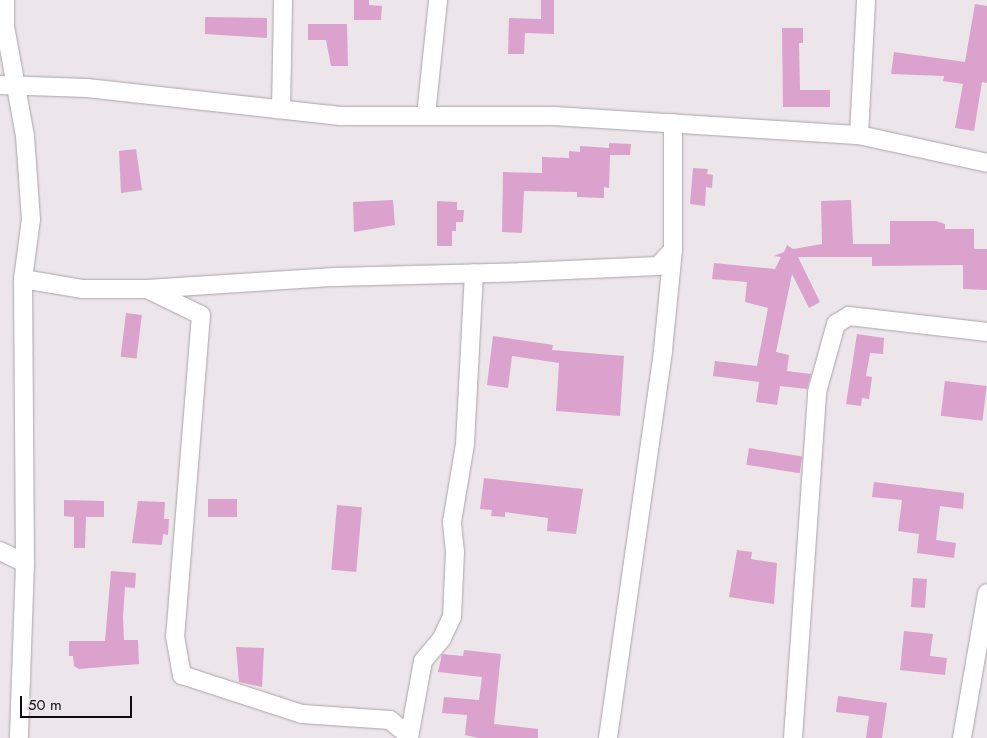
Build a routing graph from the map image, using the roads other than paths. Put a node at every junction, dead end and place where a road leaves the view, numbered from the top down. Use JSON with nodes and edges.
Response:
{"nodes":[{"id":1,"x":5,"y":0,"type":"edge"},
{"id":2,"x":283,"y":0,"type":"edge"},
{"id":3,"x":438,"y":0,"type":"edge"},
{"id":4,"x":866,"y":0,"type":"edge"},
{"id":5,"x":8,"y":85,"type":"edge"},
{"id":6,"x":281,"y":109,"type":"junction"},
{"id":7,"x":426,"y":116,"type":"junction"},
{"id":8,"x":673,"y":123,"type":"junction"},
{"id":9,"x":860,"y":135,"type":"junction"},
{"id":10,"x":987,"y":163,"type":"edge"},
{"id":11,"x":673,"y":250,"type":"junction"},
{"id":12,"x":474,"y":273,"type":"junction"},
{"id":13,"x":23,"y":279,"type":"junction"},
{"id":14,"x":146,"y":289,"type":"junction"},
{"id":15,"x":987,"y":332,"type":"edge"},
{"id":16,"x":0,"y":551,"type":"edge"},
{"id":17,"x":25,"y":563,"type":"junction"},
{"id":18,"x":987,"y":593,"type":"edge"},
{"id":19,"x":409,"y":737,"type":"edge"},
{"id":20,"x":19,"y":738,"type":"edge"},
{"id":21,"x":608,"y":738,"type":"edge"},
{"id":22,"x":793,"y":738,"type":"edge"},
{"id":23,"x":962,"y":738,"type":"edge"}],
"edges":[{"from":1,"to":5,"type":"street"},
{"from":2,"to":6,"type":"street"},
{"from":3,"to":7,"type":"street"},
{"from":4,"to":9,"type":"street"},
{"from":5,"to":6,"type":"street"},
{"from":5,"to":13,"type":"street"},
{"from":6,"to":7,"type":"street"},
{"from":7,"to":8,"type":"street"},
{"from":8,"to":9,"type":"street"},
{"from":8,"to":11,"type":"street"},
{"from":9,"to":10,"type":"street"},
{"from":11,"to":12,"type":"street"},
{"from":11,"to":21,"type":"street"},
{"from":12,"to":14,"type":"street"},
{"from":12,"to":19,"type":"street"},
{"from":13,"to":14,"type":"street"},
{"from":13,"to":17,"type":"street"},
{"from":14,"to":19,"type":"street"},
{"from":15,"to":22,"type":"street"},
{"from":16,"to":17,"type":"street"},
{"from":17,"to":20,"type":"street"},
{"from":18,"to":23,"type":"street"}]}
